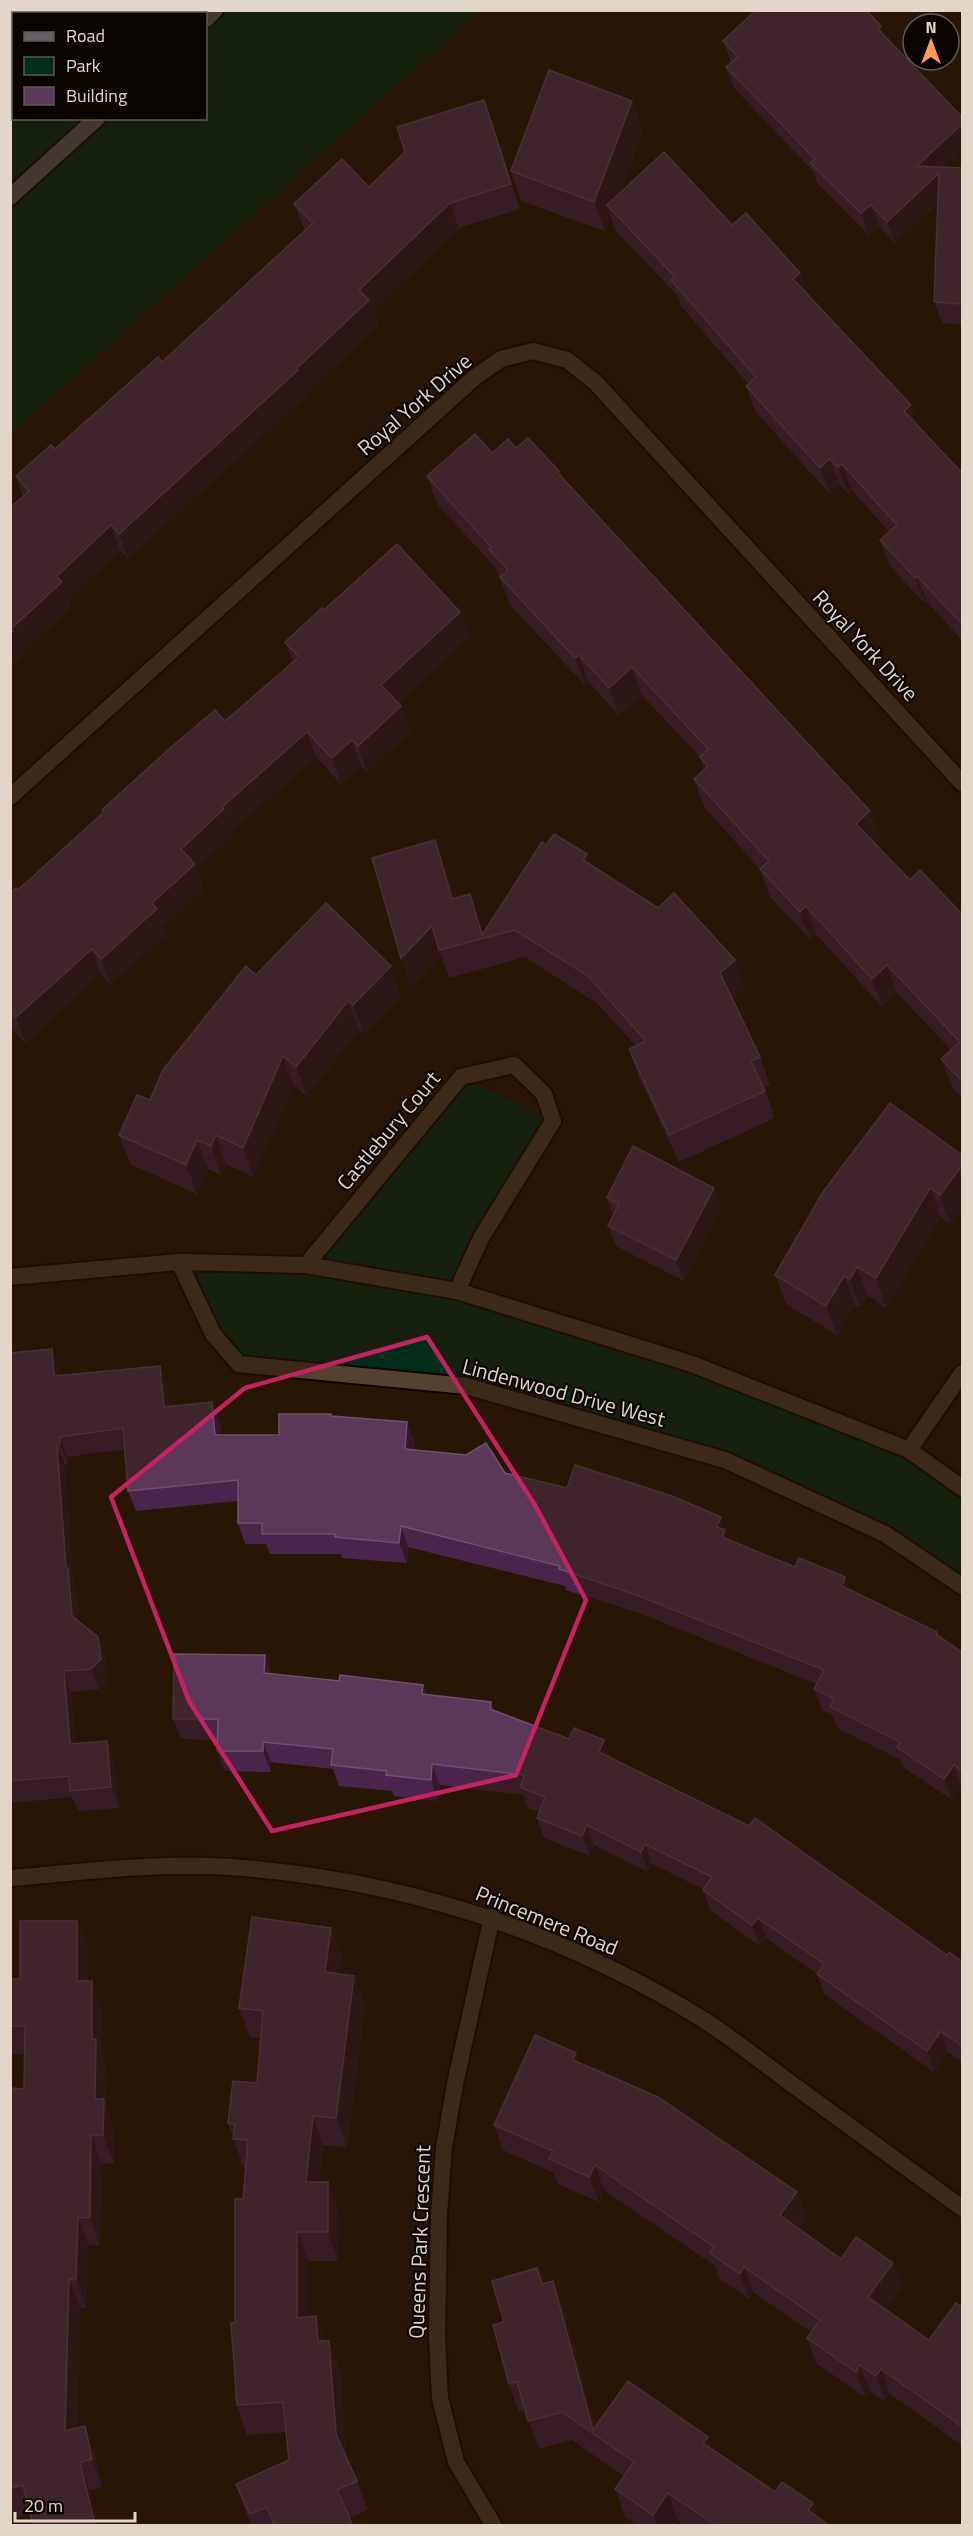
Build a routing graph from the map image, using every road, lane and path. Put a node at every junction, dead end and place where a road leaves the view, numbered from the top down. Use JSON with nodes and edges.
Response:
{"nodes":[{"id":1,"x":95,"y":120,"type":"edge"},
{"id":2,"x":10,"y":197,"type":"edge"},
{"id":3,"x":963,"y":783,"type":"edge"},
{"id":4,"x":10,"y":797,"type":"edge"},
{"id":5,"x":179,"y":1262,"type":"junction"},
{"id":6,"x":306,"y":1265,"type":"junction"},
{"id":7,"x":10,"y":1276,"type":"edge"},
{"id":8,"x":457,"y":1291,"type":"junction"},
{"id":9,"x":963,"y":1373,"type":"edge"},
{"id":10,"x":909,"y":1450,"type":"junction"},
{"id":11,"x":963,"y":1488,"type":"edge"},
{"id":12,"x":963,"y":1586,"type":"edge"},
{"id":13,"x":10,"y":1878,"type":"edge"},
{"id":14,"x":492,"y":1917,"type":"junction"},
{"id":15,"x":963,"y":2208,"type":"edge"},
{"id":16,"x":494,"y":2526,"type":"edge"}],
"edges":[{"from":1,"to":2,"type":"main road"},
{"from":3,"to":4,"type":"street","name":"Royal York Drive"},
{"from":5,"to":6,"type":"street"},
{"from":5,"to":7,"type":"street"},
{"from":5,"to":12,"type":"street","name":"Lindenwood Drive West"},
{"from":6,"to":8,"type":"street"},
{"from":6,"to":8,"type":"street","name":"Castlebury Court"},
{"from":8,"to":10,"type":"street"},
{"from":9,"to":10,"type":"street"},
{"from":10,"to":11,"type":"street"},
{"from":13,"to":14,"type":"street","name":"Princemere Road"},
{"from":14,"to":15,"type":"street","name":"Princemere Road"},
{"from":14,"to":16,"type":"street","name":"Queens Park Crescent"}]}
